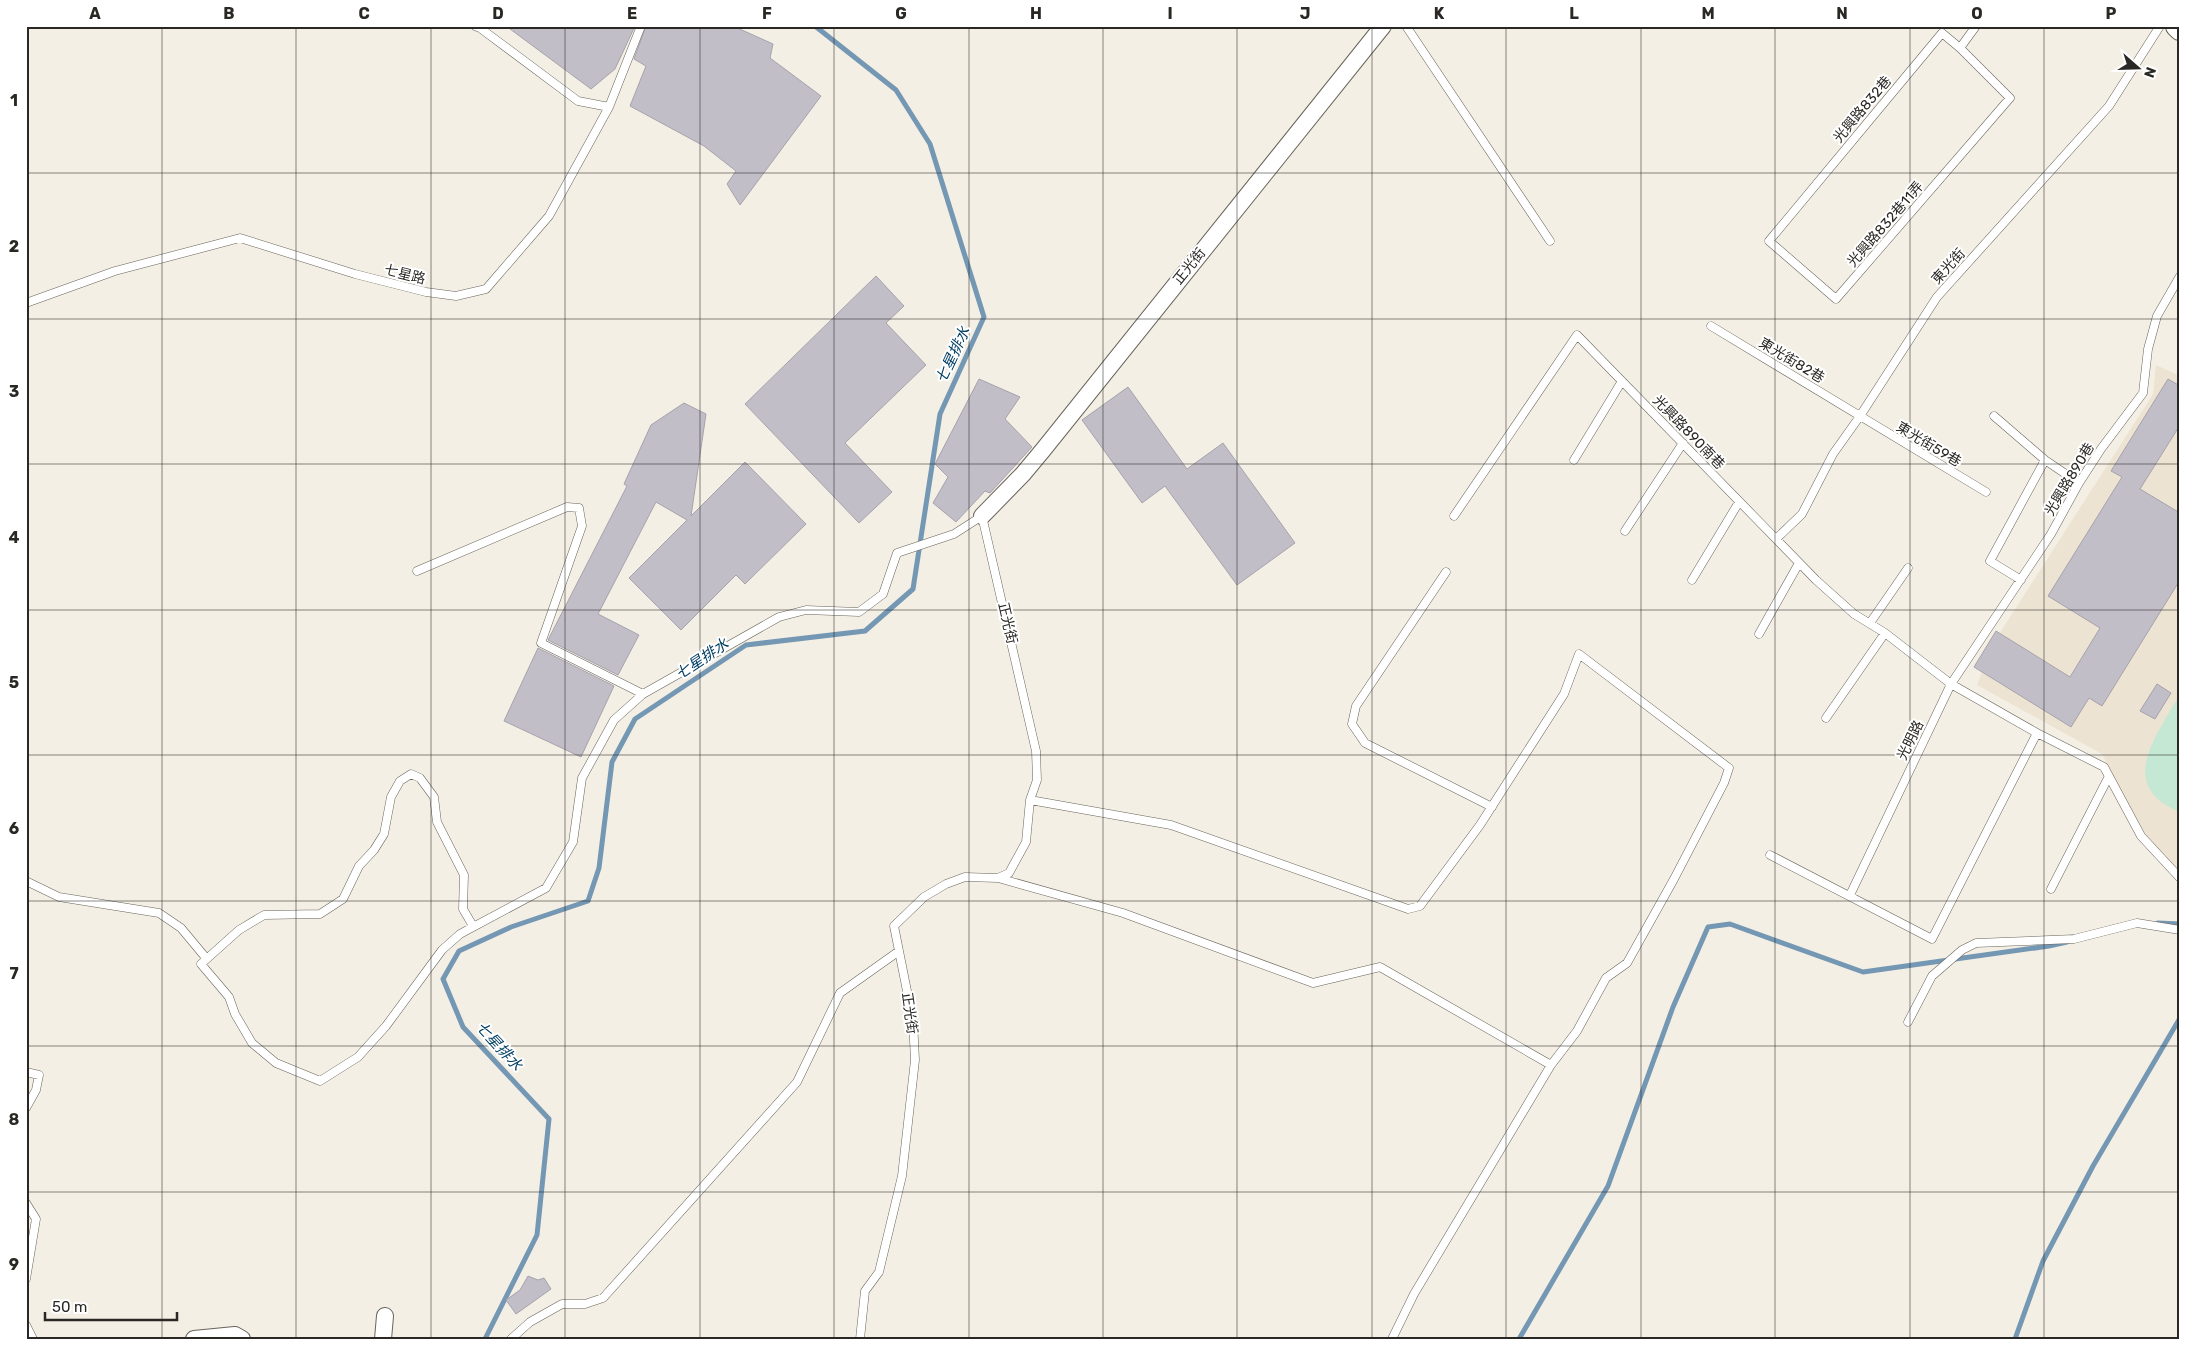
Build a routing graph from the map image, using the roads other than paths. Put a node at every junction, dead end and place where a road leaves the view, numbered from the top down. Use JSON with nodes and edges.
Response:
{"nodes":[{"id":1,"x":475,"y":26,"type":"edge"},
{"id":2,"x":642,"y":26,"type":"edge"},
{"id":3,"x":1383,"y":26,"type":"edge"},
{"id":4,"x":1406,"y":26,"type":"edge"},
{"id":5,"x":1976,"y":26,"type":"edge"},
{"id":6,"x":2160,"y":26,"type":"edge"},
{"id":7,"x":2177,"y":26,"type":"edge"},
{"id":8,"x":2180,"y":29,"type":"edge"},
{"id":9,"x":1960,"y":48,"type":"junction"},
{"id":10,"x":609,"y":107,"type":"junction"},
{"id":11,"x":1550,"y":241,"type":"dead end"},
{"id":12,"x":1769,"y":241,"type":"joint"},
{"id":13,"x":2180,"y":276,"type":"edge"},
{"id":14,"x":2177,"y":285,"type":"edge"},
{"id":15,"x":26,"y":304,"type":"edge"},
{"id":16,"x":1711,"y":326,"type":"dead end"},
{"id":17,"x":1622,"y":381,"type":"junction"},
{"id":18,"x":1860,"y":416,"type":"junction"},
{"id":19,"x":1994,"y":416,"type":"dead end"},
{"id":20,"x":1683,"y":444,"type":"junction"},
{"id":21,"x":1574,"y":460,"type":"dead end"},
{"id":22,"x":2045,"y":460,"type":"junction"},
{"id":23,"x":2080,"y":483,"type":"junction"},
{"id":24,"x":1986,"y":492,"type":"dead end"},
{"id":25,"x":1739,"y":502,"type":"junction"},
{"id":26,"x":982,"y":516,"type":"junction"},
{"id":27,"x":1454,"y":516,"type":"dead end"},
{"id":28,"x":1625,"y":531,"type":"dead end"},
{"id":29,"x":1776,"y":538,"type":"junction"},
{"id":30,"x":1799,"y":563,"type":"junction"},
{"id":31,"x":1908,"y":568,"type":"dead end"},
{"id":32,"x":417,"y":570,"type":"dead end"},
{"id":33,"x":1446,"y":572,"type":"dead end"},
{"id":34,"x":1692,"y":580,"type":"dead end"},
{"id":35,"x":2021,"y":580,"type":"junction"},
{"id":36,"x":1870,"y":623,"type":"junction"},
{"id":37,"x":1885,"y":633,"type":"junction"},
{"id":38,"x":1759,"y":634,"type":"dead end"},
{"id":39,"x":1951,"y":684,"type":"junction"},
{"id":40,"x":643,"y":694,"type":"junction"},
{"id":41,"x":1826,"y":718,"type":"dead end"},
{"id":42,"x":2037,"y":733,"type":"junction"},
{"id":43,"x":2108,"y":778,"type":"junction"},
{"id":44,"x":1030,"y":800,"type":"junction"},
{"id":45,"x":1492,"y":807,"type":"junction"},
{"id":46,"x":1770,"y":855,"type":"dead end"},
{"id":47,"x":998,"y":878,"type":"junction"},
{"id":48,"x":2180,"y":878,"type":"edge"},
{"id":49,"x":26,"y":881,"type":"edge"},
{"id":50,"x":2051,"y":889,"type":"dead end"},
{"id":51,"x":1850,"y":895,"type":"junction"},
{"id":52,"x":473,"y":926,"type":"junction"},
{"id":53,"x":2180,"y":930,"type":"edge"},
{"id":54,"x":899,"y":951,"type":"junction"},
{"id":55,"x":206,"y":958,"type":"junction"},
{"id":56,"x":1908,"y":1022,"type":"dead end"},
{"id":57,"x":1551,"y":1065,"type":"junction"},
{"id":58,"x":26,"y":1072,"type":"edge"},
{"id":59,"x":26,"y":1108,"type":"edge"},
{"id":60,"x":26,"y":1203,"type":"edge"},
{"id":61,"x":26,"y":1279,"type":"edge"},
{"id":62,"x":385,"y":1316,"type":"dead end"},
{"id":63,"x":26,"y":1325,"type":"edge"},
{"id":64,"x":33,"y":1339,"type":"edge"},
{"id":65,"x":194,"y":1339,"type":"edge"},
{"id":66,"x":242,"y":1339,"type":"edge"},
{"id":67,"x":383,"y":1339,"type":"edge"},
{"id":68,"x":512,"y":1339,"type":"edge"},
{"id":69,"x":860,"y":1339,"type":"edge"},
{"id":70,"x":1392,"y":1339,"type":"edge"}],
"edges":[{"from":1,"to":10,"type":"lane"},
{"from":2,"to":10,"type":"lane","name":"七星路"},
{"from":3,"to":26,"type":"street","name":"正光街"},
{"from":4,"to":11,"type":"lane"},
{"from":5,"to":9,"type":"lane"},
{"from":6,"to":18,"type":"lane","name":"東光街"},
{"from":7,"to":8,"type":"main road"},
{"from":9,"to":12,"type":"lane","name":"光興路832巷"},
{"from":9,"to":12,"type":"lane","name":"光興路832巷11弄"},
{"from":10,"to":15,"type":"lane","name":"七星路"},
{"from":13,"to":14,"type":"lane","name":"光興路890巷"},
{"from":14,"to":23,"type":"lane","name":"光興路890巷"},
{"from":16,"to":18,"type":"lane","name":"東光街82巷"},
{"from":17,"to":20,"type":"lane","name":"光興路890南巷"},
{"from":17,"to":21,"type":"lane"},
{"from":17,"to":27,"type":"lane","name":"光興路890南巷"},
{"from":18,"to":24,"type":"lane","name":"東光街59巷"},
{"from":18,"to":29,"type":"lane","name":"東光街"},
{"from":19,"to":22,"type":"lane"},
{"from":20,"to":25,"type":"lane","name":"光興路890南巷"},
{"from":20,"to":28,"type":"lane"},
{"from":22,"to":23,"type":"lane"},
{"from":22,"to":35,"type":"lane"},
{"from":23,"to":35,"type":"lane","name":"光興路890巷"},
{"from":25,"to":29,"type":"lane","name":"光興路890南巷"},
{"from":25,"to":34,"type":"lane"},
{"from":26,"to":40,"type":"lane"},
{"from":26,"to":44,"type":"lane","name":"正光街"},
{"from":29,"to":30,"type":"lane","name":"光興路890南巷"},
{"from":30,"to":36,"type":"lane","name":"光興路890南巷"},
{"from":30,"to":38,"type":"lane"},
{"from":31,"to":36,"type":"lane"},
{"from":32,"to":40,"type":"lane"},
{"from":33,"to":45,"type":"lane"},
{"from":35,"to":39,"type":"lane","name":"光興路890巷"},
{"from":36,"to":37,"type":"lane","name":"光興路890南巷"},
{"from":37,"to":39,"type":"lane","name":"光興路890南巷"},
{"from":37,"to":41,"type":"lane"},
{"from":39,"to":42,"type":"lane"},
{"from":39,"to":51,"type":"lane","name":"光明路"},
{"from":40,"to":52,"type":"lane"},
{"from":42,"to":43,"type":"lane"},
{"from":42,"to":51,"type":"lane"},
{"from":43,"to":48,"type":"lane"},
{"from":43,"to":50,"type":"lane"},
{"from":44,"to":45,"type":"lane"},
{"from":44,"to":47,"type":"lane","name":"正光街"},
{"from":45,"to":57,"type":"lane"},
{"from":46,"to":51,"type":"lane"},
{"from":47,"to":54,"type":"lane","name":"正光街"},
{"from":47,"to":57,"type":"lane"},
{"from":49,"to":55,"type":"lane"},
{"from":52,"to":55,"type":"lane"},
{"from":52,"to":55,"type":"lane"},
{"from":53,"to":56,"type":"lane"},
{"from":54,"to":68,"type":"lane"},
{"from":54,"to":69,"type":"lane","name":"正光街"},
{"from":57,"to":70,"type":"lane"},
{"from":58,"to":59,"type":"lane"},
{"from":60,"to":61,"type":"lane"},
{"from":62,"to":67,"type":"street"},
{"from":63,"to":64,"type":"lane"},
{"from":65,"to":66,"type":"street"}]}
